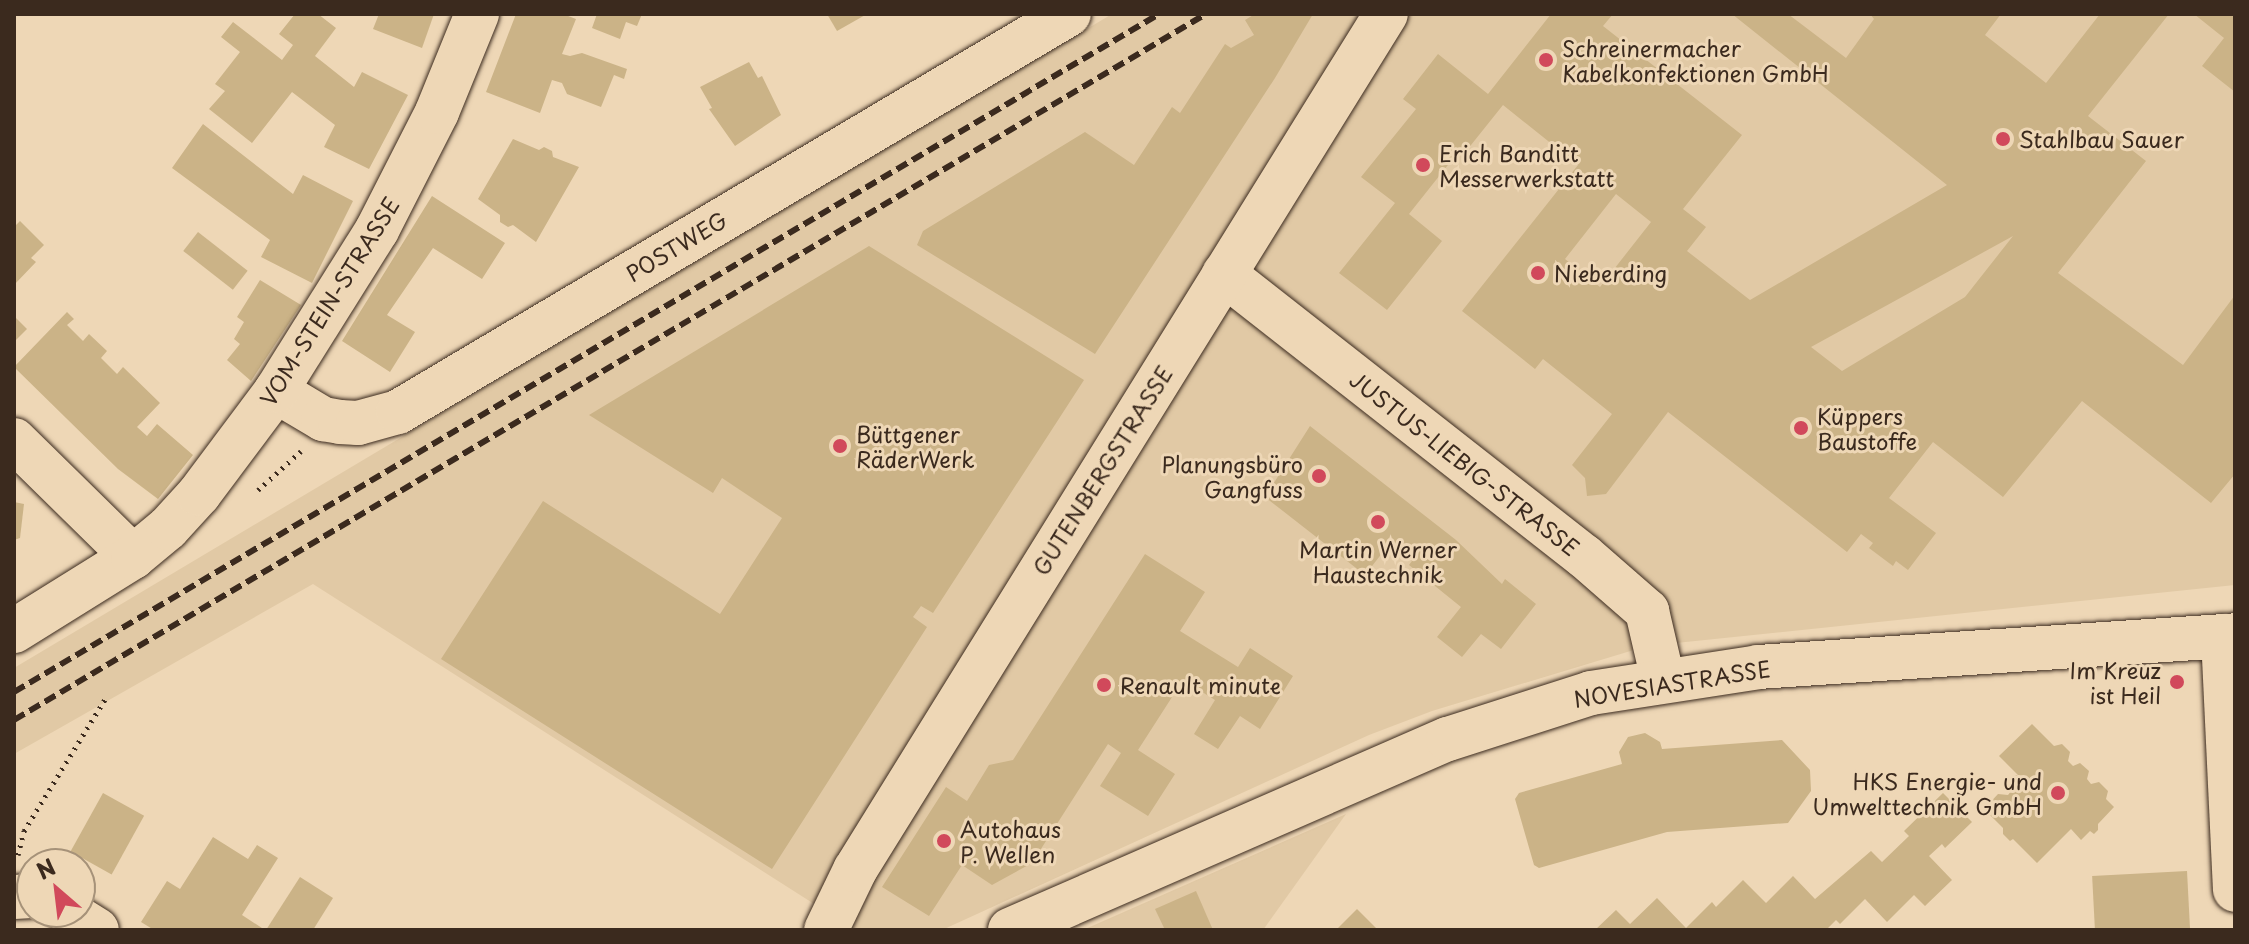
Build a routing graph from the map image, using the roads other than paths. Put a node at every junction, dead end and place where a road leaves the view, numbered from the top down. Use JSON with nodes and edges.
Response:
{"nodes":[{"id":1,"x":477,"y":14,"type":"edge"},
{"id":2,"x":1069,"y":14,"type":"edge"},
{"id":3,"x":1386,"y":14,"type":"edge"},
{"id":4,"x":1224,"y":274,"type":"junction"},
{"id":5,"x":276,"y":391,"type":"junction"},
{"id":6,"x":14,"y":440,"type":"edge"},
{"id":7,"x":133,"y":557,"type":"junction"},
{"id":8,"x":14,"y":631,"type":"edge"},
{"id":9,"x":2229,"y":635,"type":"edge"},
{"id":10,"x":1663,"y":680,"type":"junction"},
{"id":11,"x":2235,"y":890,"type":"edge"},
{"id":12,"x":826,"y":930,"type":"edge"},
{"id":13,"x":1010,"y":930,"type":"edge"}],
"edges":[{"from":1,"to":5,"type":"street","name":"VOM-STEIN-STRASSE"},
{"from":2,"to":5,"type":"street","name":"POSTWEG"},
{"from":3,"to":4,"type":"street","name":"GUTENBERGSTRASSE"},
{"from":4,"to":10,"type":"street","name":"JUSTUS-LIEBIG-STRASSE"},
{"from":4,"to":12,"type":"street","name":"GUTENBERGSTRASSE"},
{"from":5,"to":7,"type":"street","name":"VOM-STEIN-STRASSE"},
{"from":6,"to":7,"type":"street"},
{"from":7,"to":8,"type":"street","name":"VOM-STEIN-STRASSE"},
{"from":9,"to":10,"type":"street","name":"NOVESIASTRASSE"},
{"from":9,"to":11,"type":"street"},
{"from":10,"to":13,"type":"street","name":"NOVESIASTRASSE"}]}
